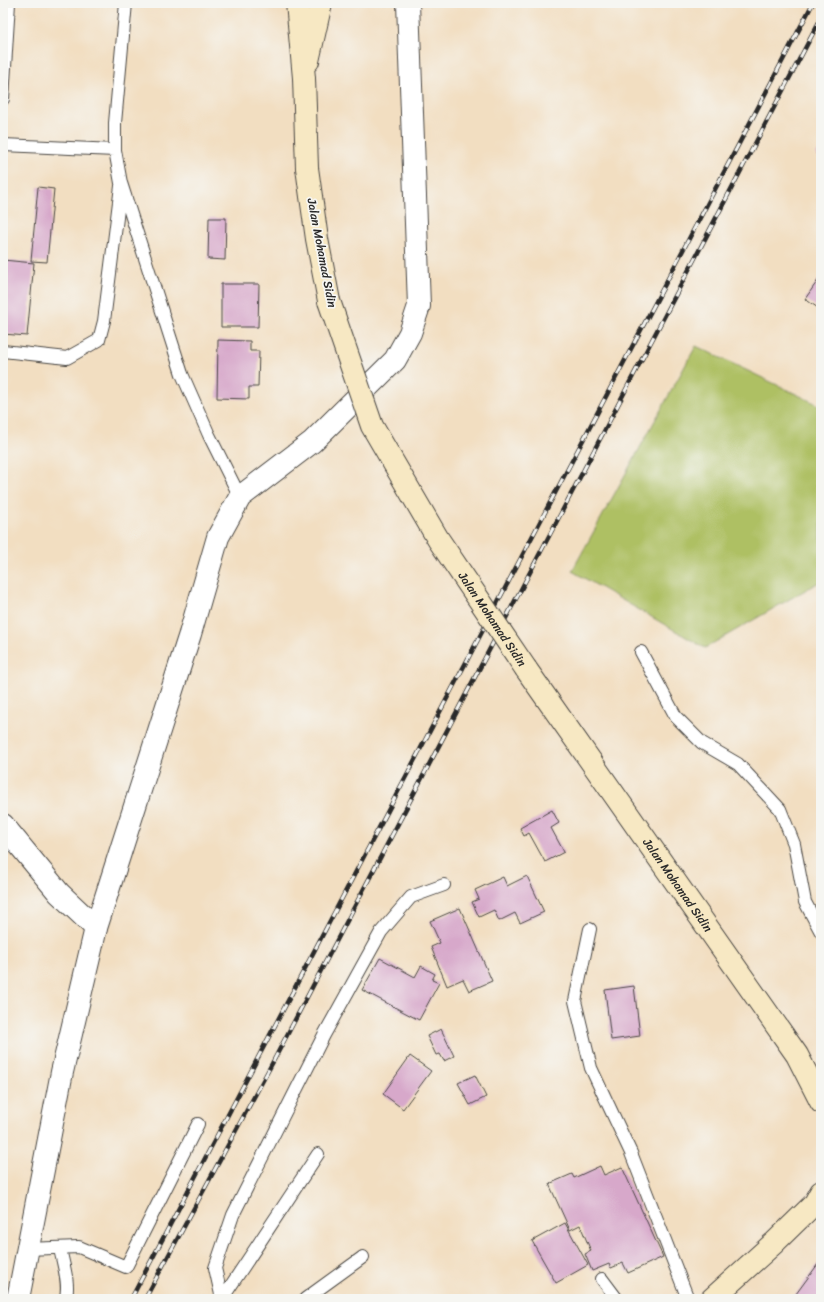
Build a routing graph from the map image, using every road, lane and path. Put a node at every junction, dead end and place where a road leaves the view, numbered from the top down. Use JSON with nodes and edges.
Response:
{"nodes":[{"id":1,"x":10,"y":3,"type":"edge"},
{"id":2,"x":126,"y":3,"type":"edge"},
{"id":3,"x":297,"y":3,"type":"edge"},
{"id":4,"x":321,"y":3,"type":"edge"},
{"id":5,"x":408,"y":3,"type":"edge"},
{"id":6,"x":304,"y":78,"type":"junction"},
{"id":7,"x":3,"y":99,"type":"edge"},
{"id":8,"x":3,"y":144,"type":"edge"},
{"id":9,"x":114,"y":150,"type":"junction"},
{"id":10,"x":121,"y":183,"type":"junction"},
{"id":11,"x":3,"y":352,"type":"edge"},
{"id":12,"x":240,"y":496,"type":"junction"},
{"id":13,"x":641,"y":652,"type":"dead end"},
{"id":14,"x":3,"y":825,"type":"edge"},
{"id":15,"x":444,"y":884,"type":"dead end"},
{"id":16,"x":96,"y":928,"type":"junction"},
{"id":17,"x":590,"y":929,"type":"dead end"},
{"id":18,"x":821,"y":932,"type":"edge"},
{"id":19,"x":821,"y":1102,"type":"edge"},
{"id":20,"x":198,"y":1124,"type":"dead end"},
{"id":21,"x":318,"y":1154,"type":"dead end"},
{"id":22,"x":821,"y":1192,"type":"edge"},
{"id":23,"x":60,"y":1248,"type":"junction"},
{"id":24,"x":27,"y":1249,"type":"junction"},
{"id":25,"x":364,"y":1257,"type":"dead end"},
{"id":26,"x":602,"y":1280,"type":"dead end"},
{"id":27,"x":18,"y":1299,"type":"edge"},
{"id":28,"x":65,"y":1299,"type":"edge"},
{"id":29,"x":222,"y":1299,"type":"edge"},
{"id":30,"x":306,"y":1299,"type":"edge"},
{"id":31,"x":617,"y":1299,"type":"edge"},
{"id":32,"x":688,"y":1299,"type":"edge"},
{"id":33,"x":712,"y":1299,"type":"edge"}],
"edges":[{"from":1,"to":7,"type":"lane"},
{"from":2,"to":9,"type":"lane"},
{"from":3,"to":6,"type":"main road","name":"Jalan Mohamad Sidin"},
{"from":4,"to":6,"type":"main road","name":"Jalan Mohamad Sidin"},
{"from":5,"to":12,"type":"street"},
{"from":6,"to":19,"type":"main road","name":"Jalan Mohamad Sidin","bridge":true},
{"from":8,"to":9,"type":"lane"},
{"from":9,"to":10,"type":"lane"},
{"from":10,"to":11,"type":"lane"},
{"from":10,"to":12,"type":"lane"},
{"from":12,"to":16,"type":"street"},
{"from":13,"to":18,"type":"lane"},
{"from":14,"to":16,"type":"street"},
{"from":15,"to":29,"type":"lane"},
{"from":16,"to":24,"type":"street"},
{"from":17,"to":32,"type":"lane"},
{"from":20,"to":23,"type":"lane"},
{"from":21,"to":29,"type":"lane"},
{"from":22,"to":33,"type":"main road"},
{"from":23,"to":24,"type":"lane"},
{"from":23,"to":28,"type":"lane"},
{"from":24,"to":27,"type":"street"},
{"from":25,"to":30,"type":"lane"},
{"from":26,"to":31,"type":"lane"}]}
